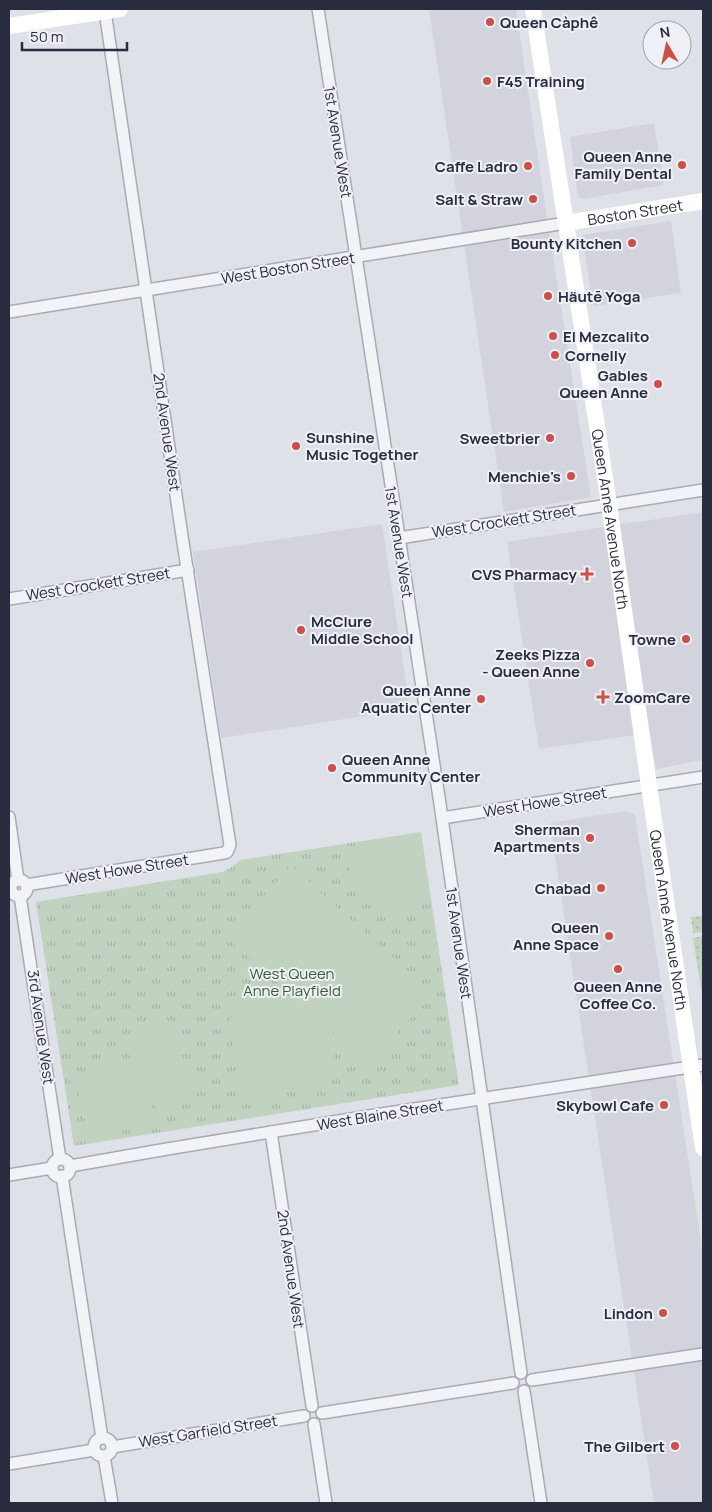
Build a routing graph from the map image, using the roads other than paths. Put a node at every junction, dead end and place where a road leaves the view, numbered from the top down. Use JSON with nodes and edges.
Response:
{"nodes":[{"id":1,"x":318,"y":9,"type":"edge"},
{"id":2,"x":533,"y":9,"type":"edge"},
{"id":3,"x":110,"y":10,"type":"edge"},
{"id":4,"x":9,"y":26,"type":"edge"},
{"id":5,"x":703,"y":201,"type":"edge"},
{"id":6,"x":566,"y":223,"type":"junction"},
{"id":7,"x":356,"y":258,"type":"junction"},
{"id":8,"x":146,"y":290,"type":"junction"},
{"id":9,"x":9,"y":312,"type":"edge"},
{"id":10,"x":703,"y":490,"type":"edge"},
{"id":11,"x":609,"y":504,"type":"junction"},
{"id":12,"x":399,"y":538,"type":"junction"},
{"id":13,"x":188,"y":570,"type":"junction"},
{"id":14,"x":9,"y":598,"type":"edge"},
{"id":15,"x":703,"y":777,"type":"edge"},
{"id":16,"x":649,"y":786,"type":"junction"},
{"id":17,"x":9,"y":817,"type":"edge"},
{"id":18,"x":442,"y":818,"type":"junction"},
{"id":19,"x":227,"y":852,"type":"joint"},
{"id":20,"x":17,"y":888,"type":"edge"},
{"id":21,"x":697,"y":1066,"type":"edge"},
{"id":22,"x":481,"y":1099,"type":"junction"},
{"id":23,"x":271,"y":1132,"type":"junction"},
{"id":24,"x":703,"y":1148,"type":"edge"},
{"id":25,"x":60,"y":1159,"type":"junction"},
{"id":26,"x":70,"y":1166,"type":"junction"},
{"id":27,"x":52,"y":1168,"type":"junction"},
{"id":28,"x":9,"y":1175,"type":"edge"},
{"id":29,"x":62,"y":1176,"type":"junction"},
{"id":30,"x":703,"y":1354,"type":"edge"},
{"id":31,"x":521,"y":1373,"type":"junction"},
{"id":32,"x":532,"y":1380,"type":"junction"},
{"id":33,"x":513,"y":1382,"type":"junction"},
{"id":34,"x":524,"y":1391,"type":"junction"},
{"id":35,"x":312,"y":1406,"type":"junction"},
{"id":36,"x":322,"y":1413,"type":"junction"},
{"id":37,"x":304,"y":1416,"type":"junction"},
{"id":38,"x":314,"y":1424,"type":"junction"},
{"id":39,"x":102,"y":1438,"type":"junction"},
{"id":40,"x":112,"y":1447,"type":"junction"},
{"id":41,"x":94,"y":1450,"type":"junction"},
{"id":42,"x":104,"y":1456,"type":"junction"},
{"id":43,"x":9,"y":1464,"type":"edge"},
{"id":44,"x":112,"y":1503,"type":"edge"},
{"id":45,"x":326,"y":1503,"type":"edge"},
{"id":46,"x":541,"y":1503,"type":"edge"}],
"edges":[{"from":1,"to":7,"type":"street","name":"1st Avenue West"},
{"from":2,"to":6,"type":"main road","name":"Queen Anne Avenue North"},
{"from":3,"to":4,"type":"main road"},
{"from":3,"to":8,"type":"street","name":"2nd Avenue West"},
{"from":5,"to":6,"type":"main road","name":"Boston Street"},
{"from":6,"to":7,"type":"street","name":"West Boston Street"},
{"from":6,"to":11,"type":"main road","name":"Queen Anne Avenue North"},
{"from":7,"to":8,"type":"street","name":"West Boston Street"},
{"from":7,"to":12,"type":"street","name":"1st Avenue West"},
{"from":8,"to":9,"type":"street","name":"West Boston Street"},
{"from":8,"to":13,"type":"street","name":"2nd Avenue West"},
{"from":10,"to":11,"type":"street","name":"West Crockett Street"},
{"from":11,"to":12,"type":"street","name":"West Crockett Street"},
{"from":11,"to":16,"type":"main road","name":"Queen Anne Avenue North"},
{"from":12,"to":18,"type":"street","name":"1st Avenue West"},
{"from":13,"to":14,"type":"street","name":"West Crockett Street"},
{"from":13,"to":19,"type":"street","name":"2nd Avenue West"},
{"from":15,"to":16,"type":"street","name":"West Howe Street"},
{"from":16,"to":18,"type":"street","name":"West Howe Street"},
{"from":16,"to":21,"type":"main road","name":"Queen Anne Avenue North"},
{"from":17,"to":20,"type":"street","name":"3rd Avenue West"},
{"from":18,"to":22,"type":"street","name":"1st Avenue West"},
{"from":19,"to":20,"type":"street","name":"West Howe Street"},
{"from":20,"to":25,"type":"street","name":"3rd Avenue West"},
{"from":21,"to":22,"type":"street","name":"West Blaine Street"},
{"from":21,"to":24,"type":"main road","name":"Queen Anne Avenue North"},
{"from":22,"to":23,"type":"street","name":"West Blaine Street"},
{"from":22,"to":31,"type":"street","name":"1st Avenue West"},
{"from":23,"to":26,"type":"street","name":"West Blaine Street"},
{"from":23,"to":35,"type":"street","name":"2nd Avenue West"},
{"from":25,"to":26,"type":"street"},
{"from":25,"to":27,"type":"street"},
{"from":26,"to":29,"type":"street"},
{"from":27,"to":28,"type":"street"},
{"from":27,"to":29,"type":"street"},
{"from":29,"to":39,"type":"street"},
{"from":30,"to":32,"type":"street"},
{"from":31,"to":32,"type":"street"},
{"from":31,"to":33,"type":"street"},
{"from":32,"to":34,"type":"street"},
{"from":33,"to":34,"type":"street"},
{"from":33,"to":36,"type":"street"},
{"from":34,"to":46,"type":"street"},
{"from":35,"to":36,"type":"street"},
{"from":35,"to":37,"type":"street"},
{"from":36,"to":38,"type":"street"},
{"from":37,"to":38,"type":"street"},
{"from":37,"to":40,"type":"street","name":"West Garfield Street"},
{"from":38,"to":45,"type":"street"},
{"from":39,"to":40,"type":"street"},
{"from":39,"to":41,"type":"street"},
{"from":40,"to":42,"type":"street"},
{"from":41,"to":42,"type":"street"},
{"from":41,"to":43,"type":"street"},
{"from":42,"to":44,"type":"street"}]}
